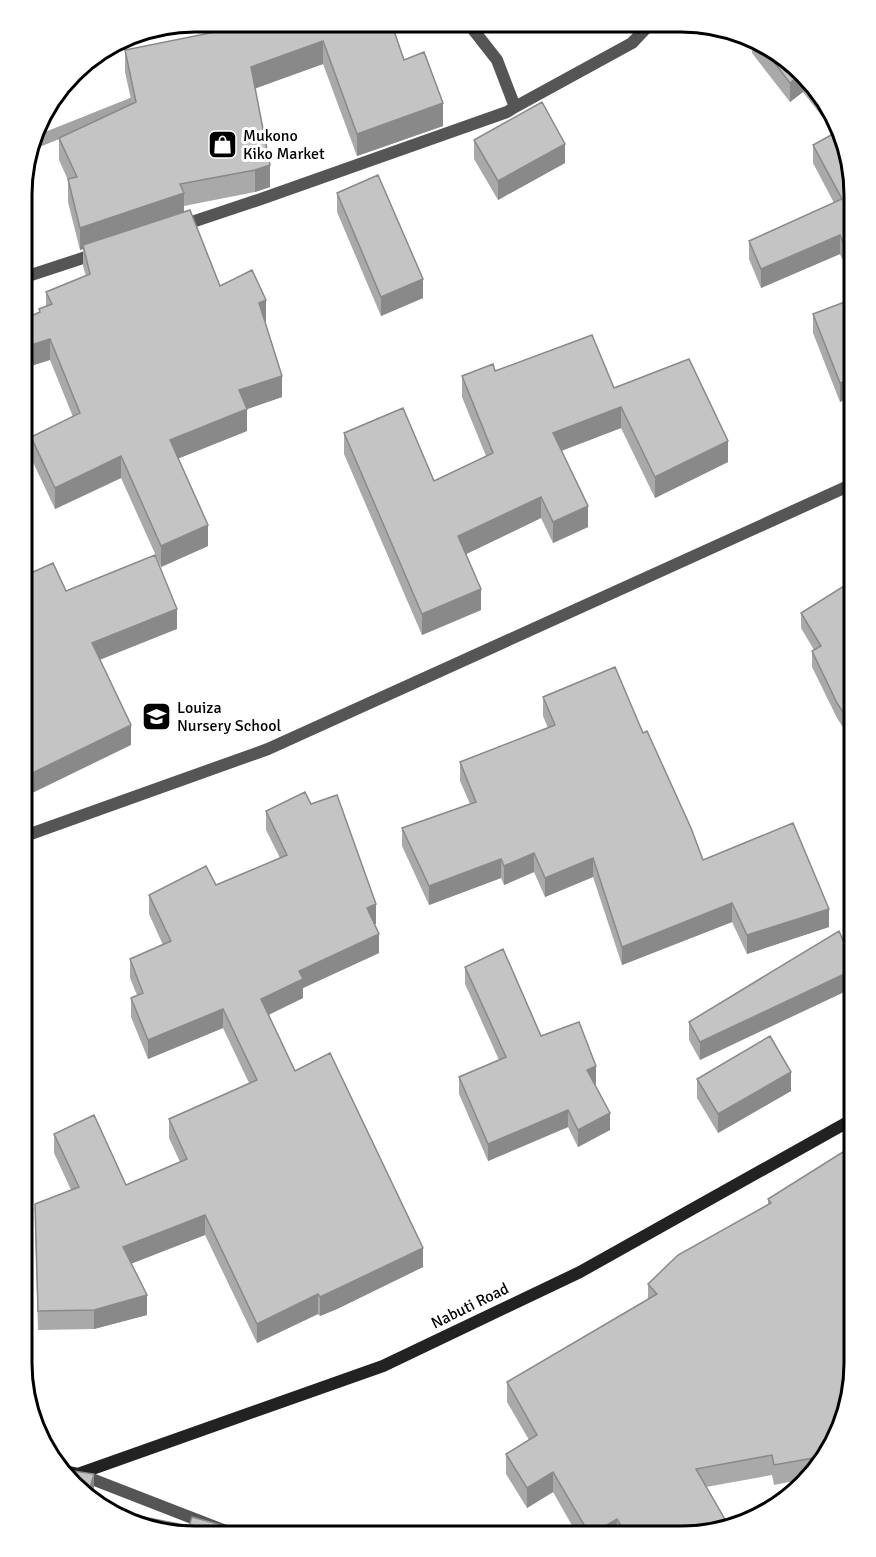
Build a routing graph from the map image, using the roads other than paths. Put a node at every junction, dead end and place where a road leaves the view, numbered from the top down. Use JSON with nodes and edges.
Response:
{"nodes":[{"id":1,"x":475,"y":32,"type":"edge"},
{"id":2,"x":642,"y":32,"type":"edge"},
{"id":3,"x":515,"y":106,"type":"junction"},
{"id":4,"x":170,"y":229,"type":"edge"},
{"id":5,"x":113,"y":248,"type":"edge"},
{"id":6,"x":32,"y":275,"type":"edge"},
{"id":7,"x":844,"y":488,"type":"edge"},
{"id":8,"x":32,"y":833,"type":"edge"},
{"id":9,"x":844,"y":1124,"type":"edge"},
{"id":10,"x":74,"y":1473,"type":"edge"},
{"id":11,"x":75,"y":1474,"type":"edge"},
{"id":12,"x":212,"y":1526,"type":"edge"}],
"edges":[{"from":1,"to":3,"type":"street"},
{"from":2,"to":3,"type":"street"},
{"from":3,"to":4,"type":"street"},
{"from":5,"to":6,"type":"street"},
{"from":7,"to":8,"type":"street"},
{"from":9,"to":10,"type":"street","name":"Nabuti Road"},
{"from":11,"to":12,"type":"street"}]}
